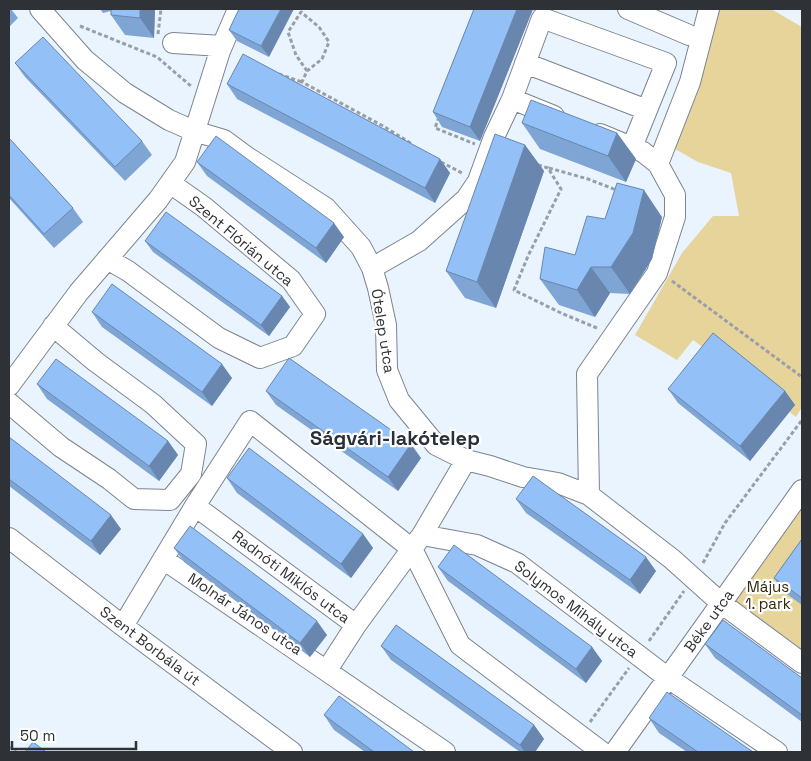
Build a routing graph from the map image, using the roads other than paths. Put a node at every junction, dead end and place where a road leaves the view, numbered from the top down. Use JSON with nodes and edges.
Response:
{"nodes":[{"id":1,"x":40,"y":9,"type":"edge"},
{"id":2,"x":238,"y":9,"type":"edge"},
{"id":3,"x":628,"y":9,"type":"edge"},
{"id":4,"x":709,"y":9,"type":"edge"},
{"id":5,"x":689,"y":35,"type":"dead end"},
{"id":6,"x":174,"y":42,"type":"dead end"},
{"id":7,"x":222,"y":46,"type":"junction"},
{"id":8,"x":525,"y":63,"type":"junction"},
{"id":9,"x":512,"y":99,"type":"junction"},
{"id":10,"x":646,"y":110,"type":"junction"},
{"id":11,"x":194,"y":131,"type":"junction"},
{"id":12,"x":632,"y":147,"type":"junction"},
{"id":13,"x":658,"y":164,"type":"junction"},
{"id":14,"x":170,"y":183,"type":"junction"},
{"id":15,"x":106,"y":259,"type":"junction"},
{"id":16,"x":372,"y":268,"type":"junction"},
{"id":17,"x":53,"y":326,"type":"junction"},
{"id":18,"x":9,"y":386,"type":"edge"},
{"id":19,"x":9,"y":403,"type":"edge"},
{"id":20,"x":466,"y":460,"type":"junction"},
{"id":21,"x":802,"y":490,"type":"edge"},
{"id":22,"x":589,"y":495,"type":"junction"},
{"id":23,"x":195,"y":506,"type":"junction"},
{"id":24,"x":9,"y":538,"type":"edge"},
{"id":25,"x":417,"y":542,"type":"junction"},
{"id":26,"x":163,"y":559,"type":"junction"},
{"id":27,"x":721,"y":603,"type":"junction"},
{"id":28,"x":356,"y":625,"type":"junction"},
{"id":29,"x":123,"y":626,"type":"junction"},
{"id":30,"x":802,"y":664,"type":"edge"},
{"id":31,"x":327,"y":670,"type":"junction"},
{"id":32,"x":668,"y":678,"type":"junction"},
{"id":33,"x":292,"y":752,"type":"edge"},
{"id":34,"x":446,"y":752,"type":"edge"},
{"id":35,"x":602,"y":752,"type":"edge"},
{"id":36,"x":615,"y":752,"type":"edge"},
{"id":37,"x":776,"y":752,"type":"edge"}],
"edges":[{"from":1,"to":11,"type":"street","name":"Ótelep utca"},
{"from":2,"to":7,"type":"street"},
{"from":3,"to":5,"type":"street"},
{"from":4,"to":13,"type":"street"},
{"from":6,"to":7,"type":"street"},
{"from":7,"to":11,"type":"street"},
{"from":8,"to":9,"type":"street"},
{"from":8,"to":10,"type":"street"},
{"from":8,"to":10,"type":"street"},
{"from":9,"to":12,"type":"street"},
{"from":9,"to":16,"type":"street"},
{"from":10,"to":12,"type":"street"},
{"from":11,"to":14,"type":"street"},
{"from":11,"to":16,"type":"street","name":"Ótelep utca"},
{"from":12,"to":13,"type":"street"},
{"from":13,"to":22,"type":"street"},
{"from":14,"to":15,"type":"street"},
{"from":14,"to":15,"type":"street","name":"Szent Flórián utca"},
{"from":15,"to":17,"type":"street"},
{"from":16,"to":20,"type":"street","name":"Ótelep utca"},
{"from":17,"to":18,"type":"street"},
{"from":17,"to":19,"type":"street"},
{"from":20,"to":22,"type":"street","name":"Ótelep utca"},
{"from":20,"to":25,"type":"street"},
{"from":21,"to":27,"type":"street","name":"Béke utca"},
{"from":22,"to":27,"type":"street","name":"Ótelep utca"},
{"from":23,"to":25,"type":"street","name":"Solymos Mihály utca"},
{"from":23,"to":26,"type":"street"},
{"from":23,"to":28,"type":"street","name":"Radnóti Miklós utca"},
{"from":24,"to":29,"type":"street","name":"Szent Borbála út"},
{"from":25,"to":28,"type":"street","name":"Radnóti Miklós utca"},
{"from":25,"to":32,"type":"street","name":"Solymos Mihály utca"},
{"from":25,"to":35,"type":"street"},
{"from":26,"to":29,"type":"street"},
{"from":26,"to":31,"type":"street","name":"Molnár János utca"},
{"from":27,"to":30,"type":"street","name":"Ótelep utca"},
{"from":27,"to":32,"type":"street","name":"Béke utca"},
{"from":28,"to":31,"type":"street"},
{"from":29,"to":33,"type":"street","name":"Szent Borbála út"},
{"from":31,"to":34,"type":"street","name":"Molnár János utca"},
{"from":32,"to":36,"type":"street","name":"Béke utca"},
{"from":32,"to":37,"type":"street","name":"Solymos Mihály utca"}]}
